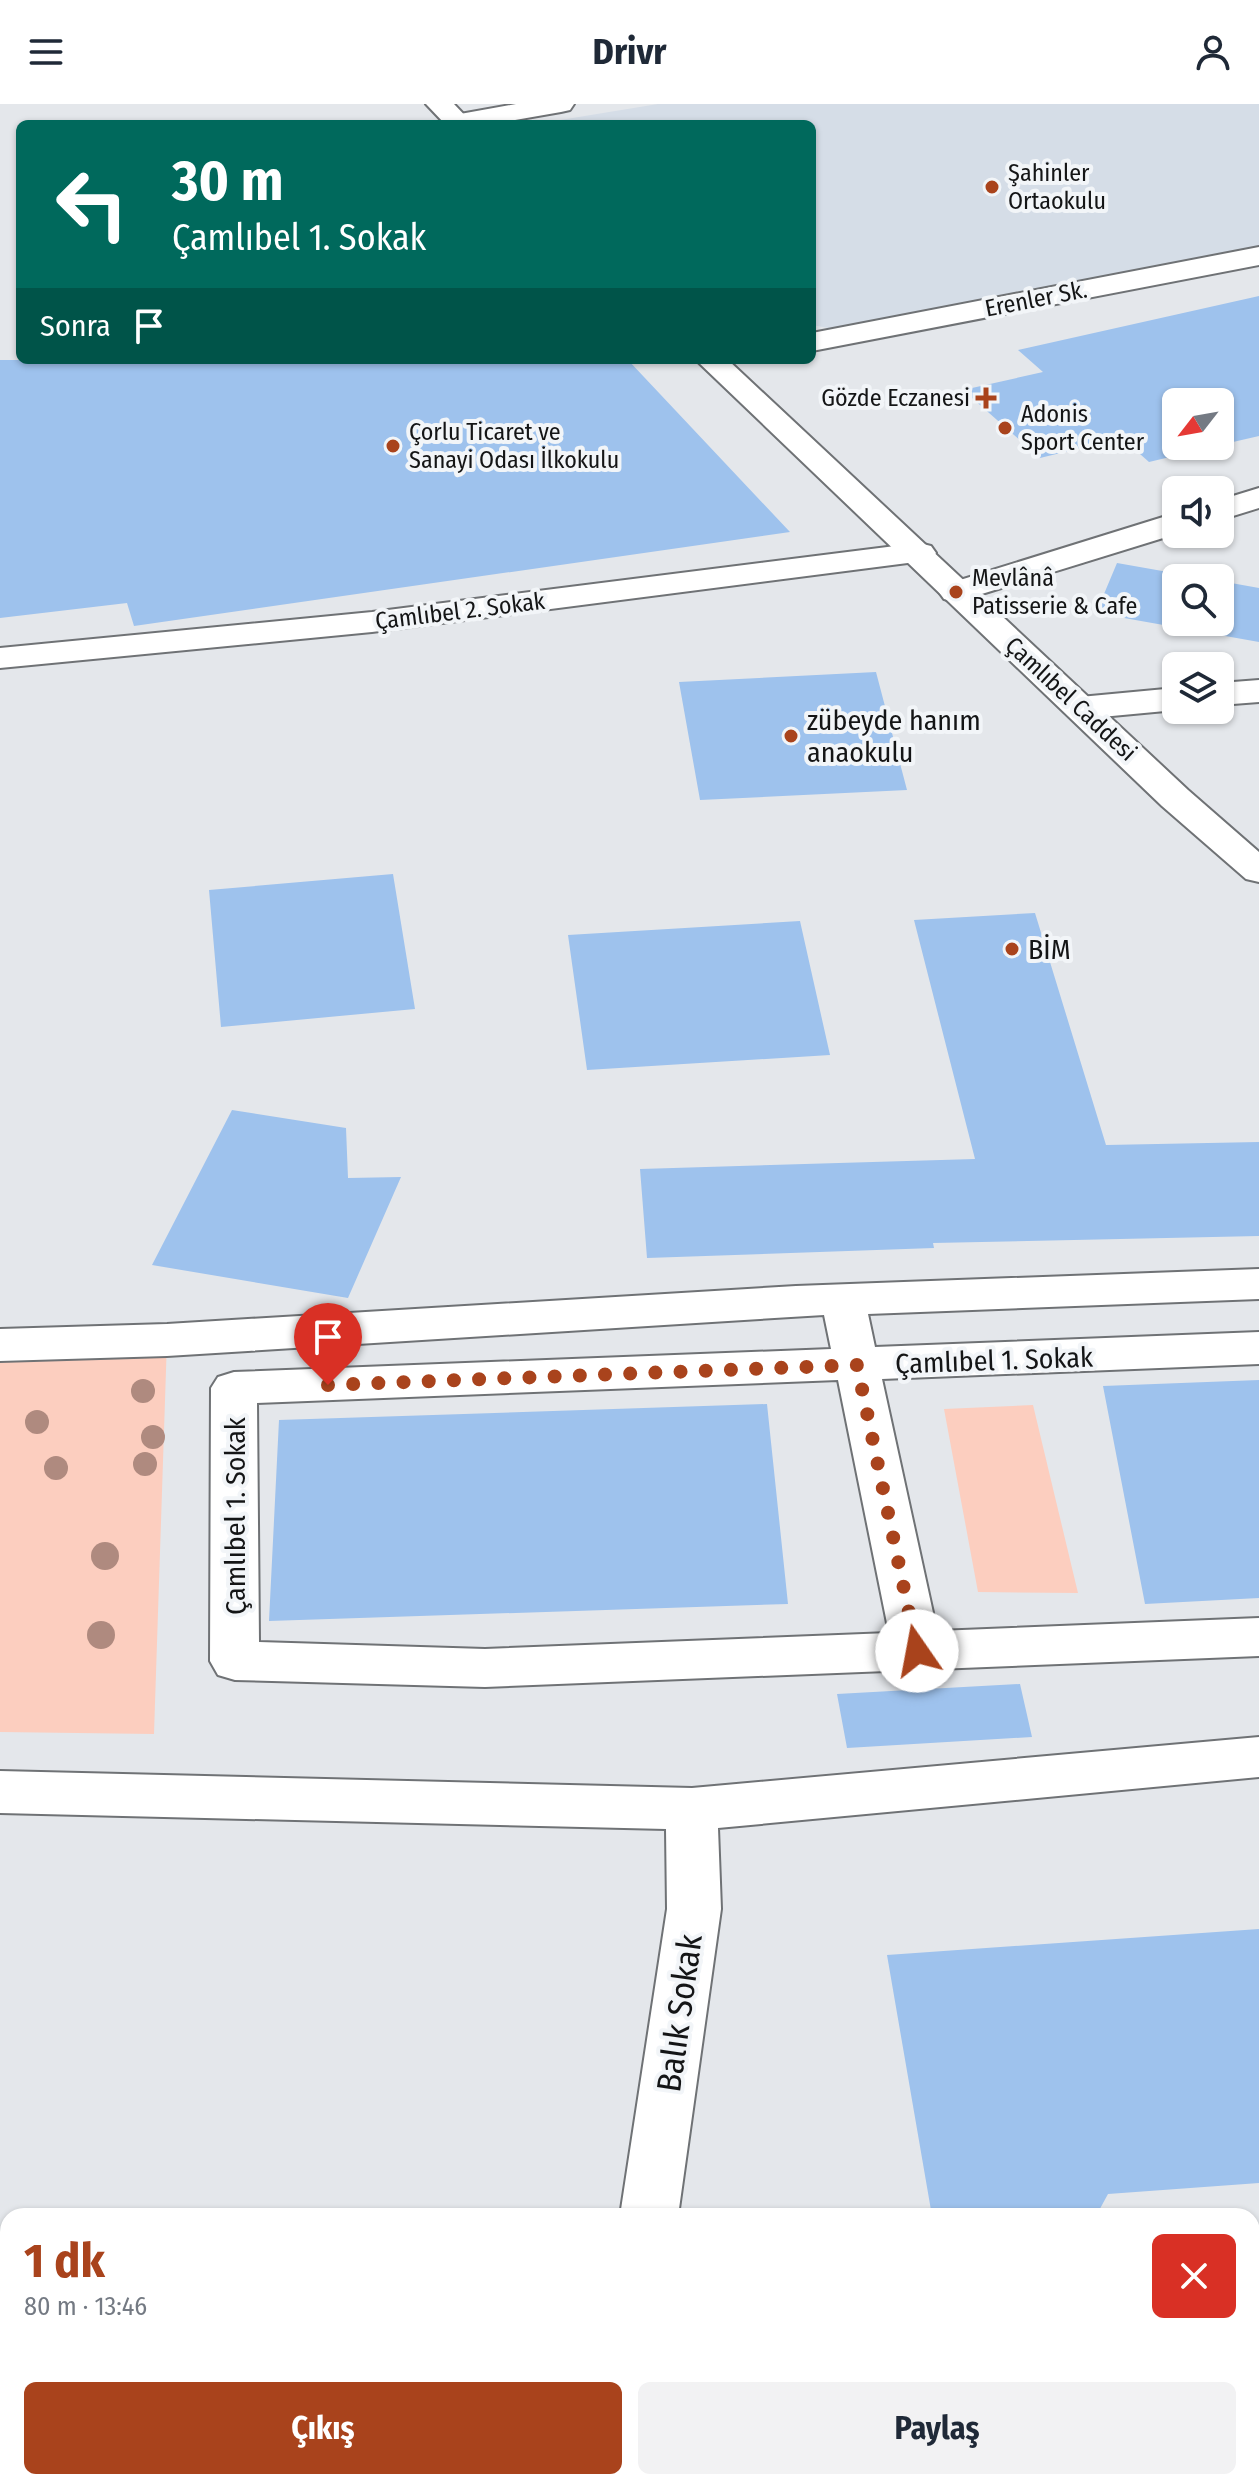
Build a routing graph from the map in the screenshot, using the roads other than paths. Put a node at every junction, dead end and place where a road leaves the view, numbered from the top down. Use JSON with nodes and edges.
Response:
{"nodes":[{"id":1,"x":561,"y":104,"type":"edge"},
{"id":2,"x":452,"y":117,"type":"edge"},
{"id":3,"x":1259,"y":256,"type":"edge"},
{"id":4,"x":816,"y":341,"type":"edge"},
{"id":5,"x":717,"y":364,"type":"edge"},
{"id":6,"x":1259,"y":498,"type":"edge"},
{"id":7,"x":1234,"y":506,"type":"edge"},
{"id":8,"x":1162,"y":527,"type":"edge"},
{"id":9,"x":919,"y":553,"type":"junction"},
{"id":10,"x":956,"y":592,"type":"junction"},
{"id":11,"x":0,"y":658,"type":"edge"},
{"id":12,"x":1259,"y":691,"type":"edge"},
{"id":13,"x":1234,"y":693,"type":"edge"},
{"id":14,"x":1162,"y":700,"type":"edge"},
{"id":15,"x":1080,"y":708,"type":"junction"},
{"id":16,"x":1259,"y":871,"type":"edge"},
{"id":17,"x":1259,"y":1284,"type":"edge"},
{"id":18,"x":843,"y":1299,"type":"junction"},
{"id":19,"x":0,"y":1345,"type":"edge"},
{"id":20,"x":1259,"y":1348,"type":"edge"},
{"id":21,"x":857,"y":1365,"type":"junction"},
{"id":22,"x":1259,"y":1637,"type":"edge"},
{"id":23,"x":917,"y":1651,"type":"junction"},
{"id":24,"x":1259,"y":1757,"type":"edge"},
{"id":25,"x":0,"y":1792,"type":"edge"},
{"id":26,"x":692,"y":1809,"type":"junction"},
{"id":27,"x":650,"y":2208,"type":"edge"}],
"edges":[{"from":1,"to":2,"type":"street"},
{"from":3,"to":4,"type":"street","name":"Erenler Sk."},
{"from":5,"to":9,"type":"street","name":"Çamlıbel Caddesi"},
{"from":6,"to":7,"type":"street"},
{"from":8,"to":10,"type":"street"},
{"from":9,"to":10,"type":"street","name":"Çamlıbel Caddesi"},
{"from":9,"to":11,"type":"street","name":"Çamlıbel 2. Sokak"},
{"from":10,"to":15,"type":"street","name":"Çamlıbel Caddesi"},
{"from":12,"to":13,"type":"street"},
{"from":14,"to":15,"type":"street"},
{"from":15,"to":16,"type":"street","name":"Çamlıbel Caddesi"},
{"from":17,"to":18,"type":"street"},
{"from":18,"to":19,"type":"street"},
{"from":18,"to":21,"type":"street"},
{"from":20,"to":21,"type":"street","name":"Çamlıbel 1. Sokak"},
{"from":21,"to":23,"type":"street"},
{"from":21,"to":23,"type":"street","name":"Çamlıbel 1. Sokak"},
{"from":22,"to":23,"type":"street"},
{"from":24,"to":26,"type":"street"},
{"from":25,"to":26,"type":"street"},
{"from":26,"to":27,"type":"street","name":"Balık Sokak"}]}
